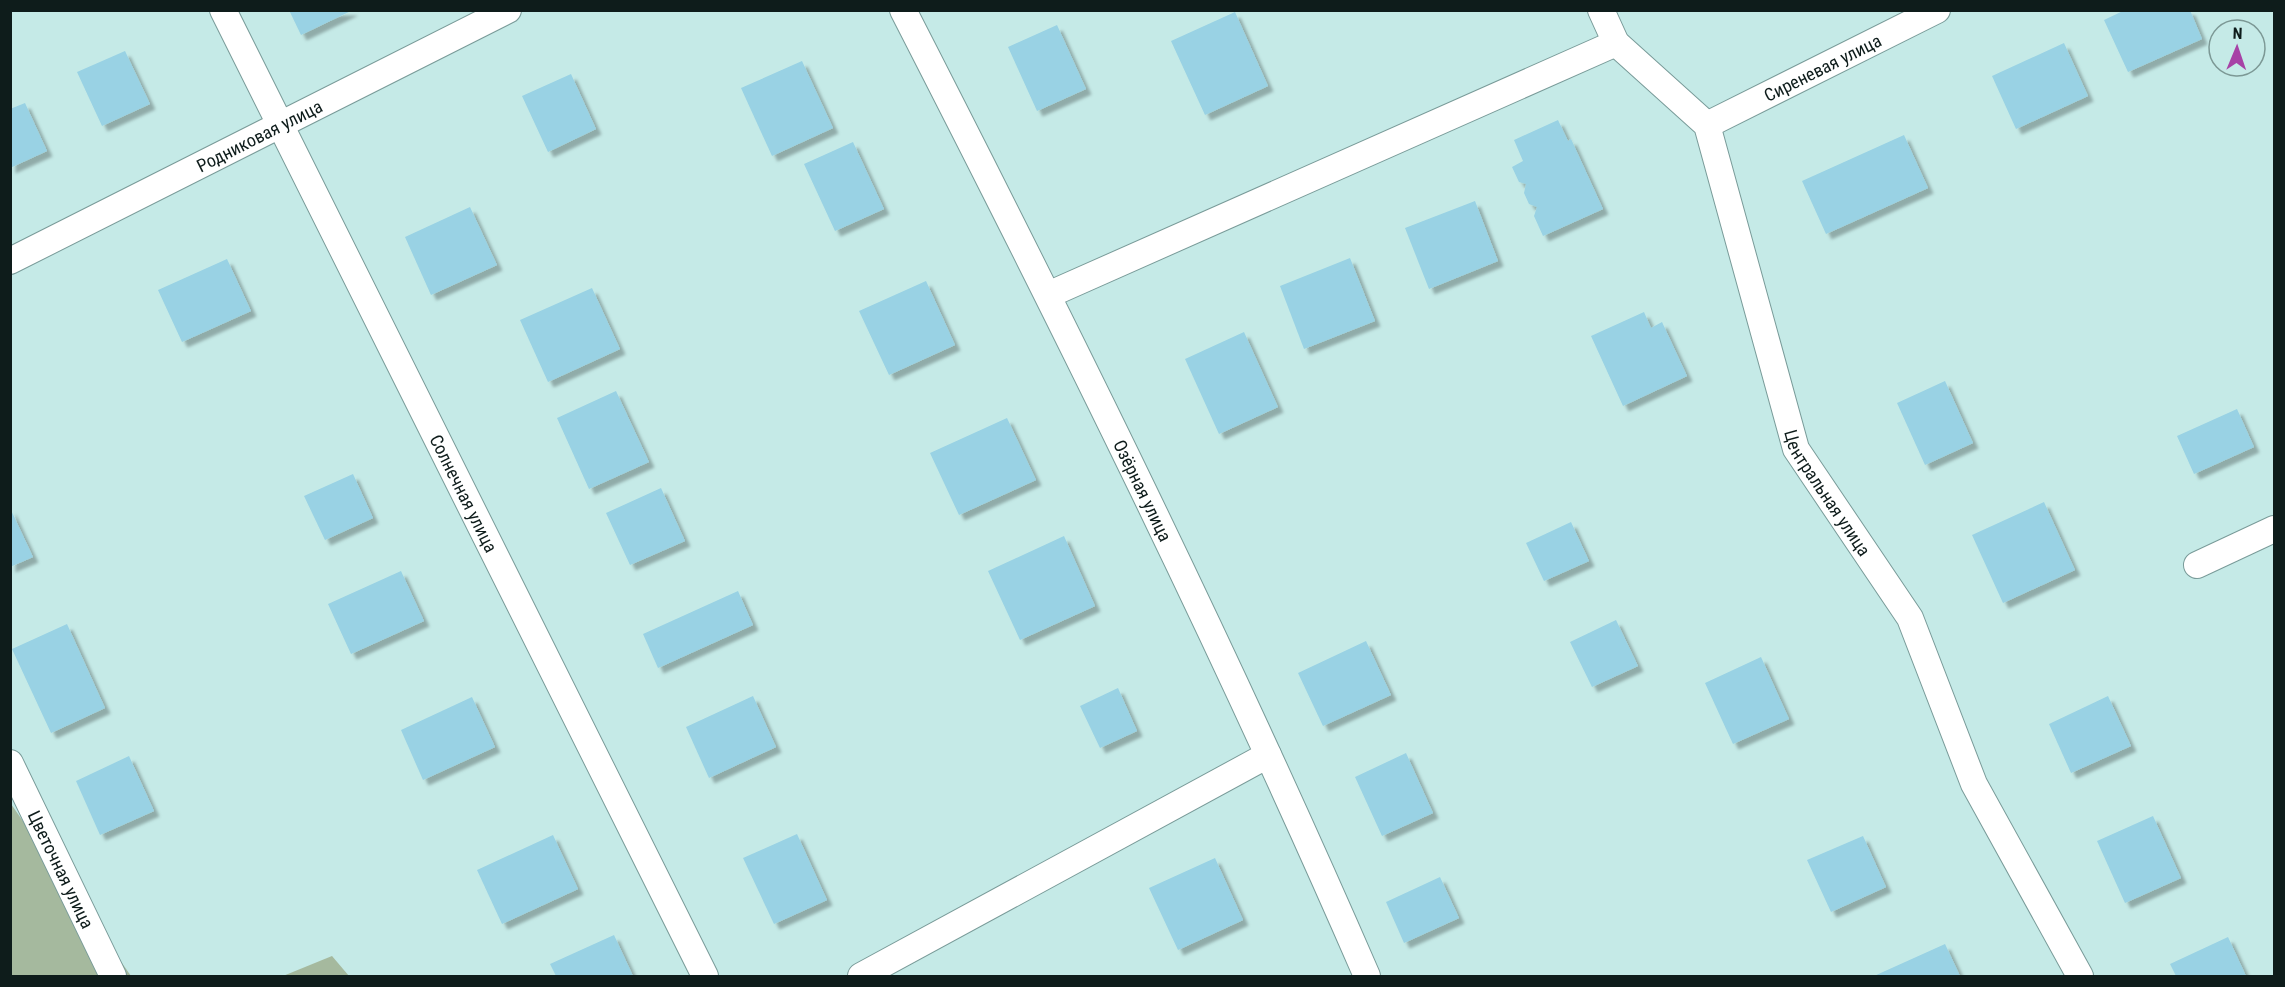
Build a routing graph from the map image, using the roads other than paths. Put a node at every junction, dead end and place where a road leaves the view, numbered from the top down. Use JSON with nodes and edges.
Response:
{"nodes":[{"id":1,"x":222,"y":10,"type":"edge"},
{"id":2,"x":508,"y":10,"type":"edge"},
{"id":3,"x":903,"y":10,"type":"edge"},
{"id":4,"x":1600,"y":10,"type":"edge"},
{"id":5,"x":1937,"y":10,"type":"edge"},
{"id":6,"x":1616,"y":43,"type":"junction"},
{"id":7,"x":281,"y":124,"type":"junction"},
{"id":8,"x":1707,"y":125,"type":"junction"},
{"id":9,"x":10,"y":261,"type":"edge"},
{"id":10,"x":1048,"y":295,"type":"junction"},
{"id":11,"x":2274,"y":529,"type":"edge"},
{"id":12,"x":2197,"y":565,"type":"dead end"},
{"id":13,"x":1268,"y":756,"type":"junction"},
{"id":14,"x":10,"y":763,"type":"edge"},
{"id":15,"x":113,"y":976,"type":"edge"},
{"id":16,"x":705,"y":976,"type":"edge"},
{"id":17,"x":861,"y":976,"type":"edge"},
{"id":18,"x":1367,"y":976,"type":"edge"},
{"id":19,"x":2080,"y":976,"type":"edge"}],
"edges":[{"from":1,"to":7,"type":"street","name":"Солнечная улица"},
{"from":2,"to":7,"type":"street","name":"Родниковая улица"},
{"from":3,"to":10,"type":"street","name":"Озёрная улица"},
{"from":4,"to":6,"type":"street"},
{"from":5,"to":8,"type":"street","name":"Сиреневая улица"},
{"from":6,"to":8,"type":"street"},
{"from":6,"to":10,"type":"street"},
{"from":7,"to":9,"type":"street","name":"Родниковая улица"},
{"from":7,"to":16,"type":"street","name":"Солнечная улица"},
{"from":8,"to":19,"type":"street","name":"Центральная улица"},
{"from":10,"to":13,"type":"street","name":"Озёрная улица"},
{"from":11,"to":12,"type":"street"},
{"from":13,"to":17,"type":"street"},
{"from":13,"to":18,"type":"street","name":"Озёрная улица"},
{"from":14,"to":15,"type":"street","name":"Цветочная улица"}]}
